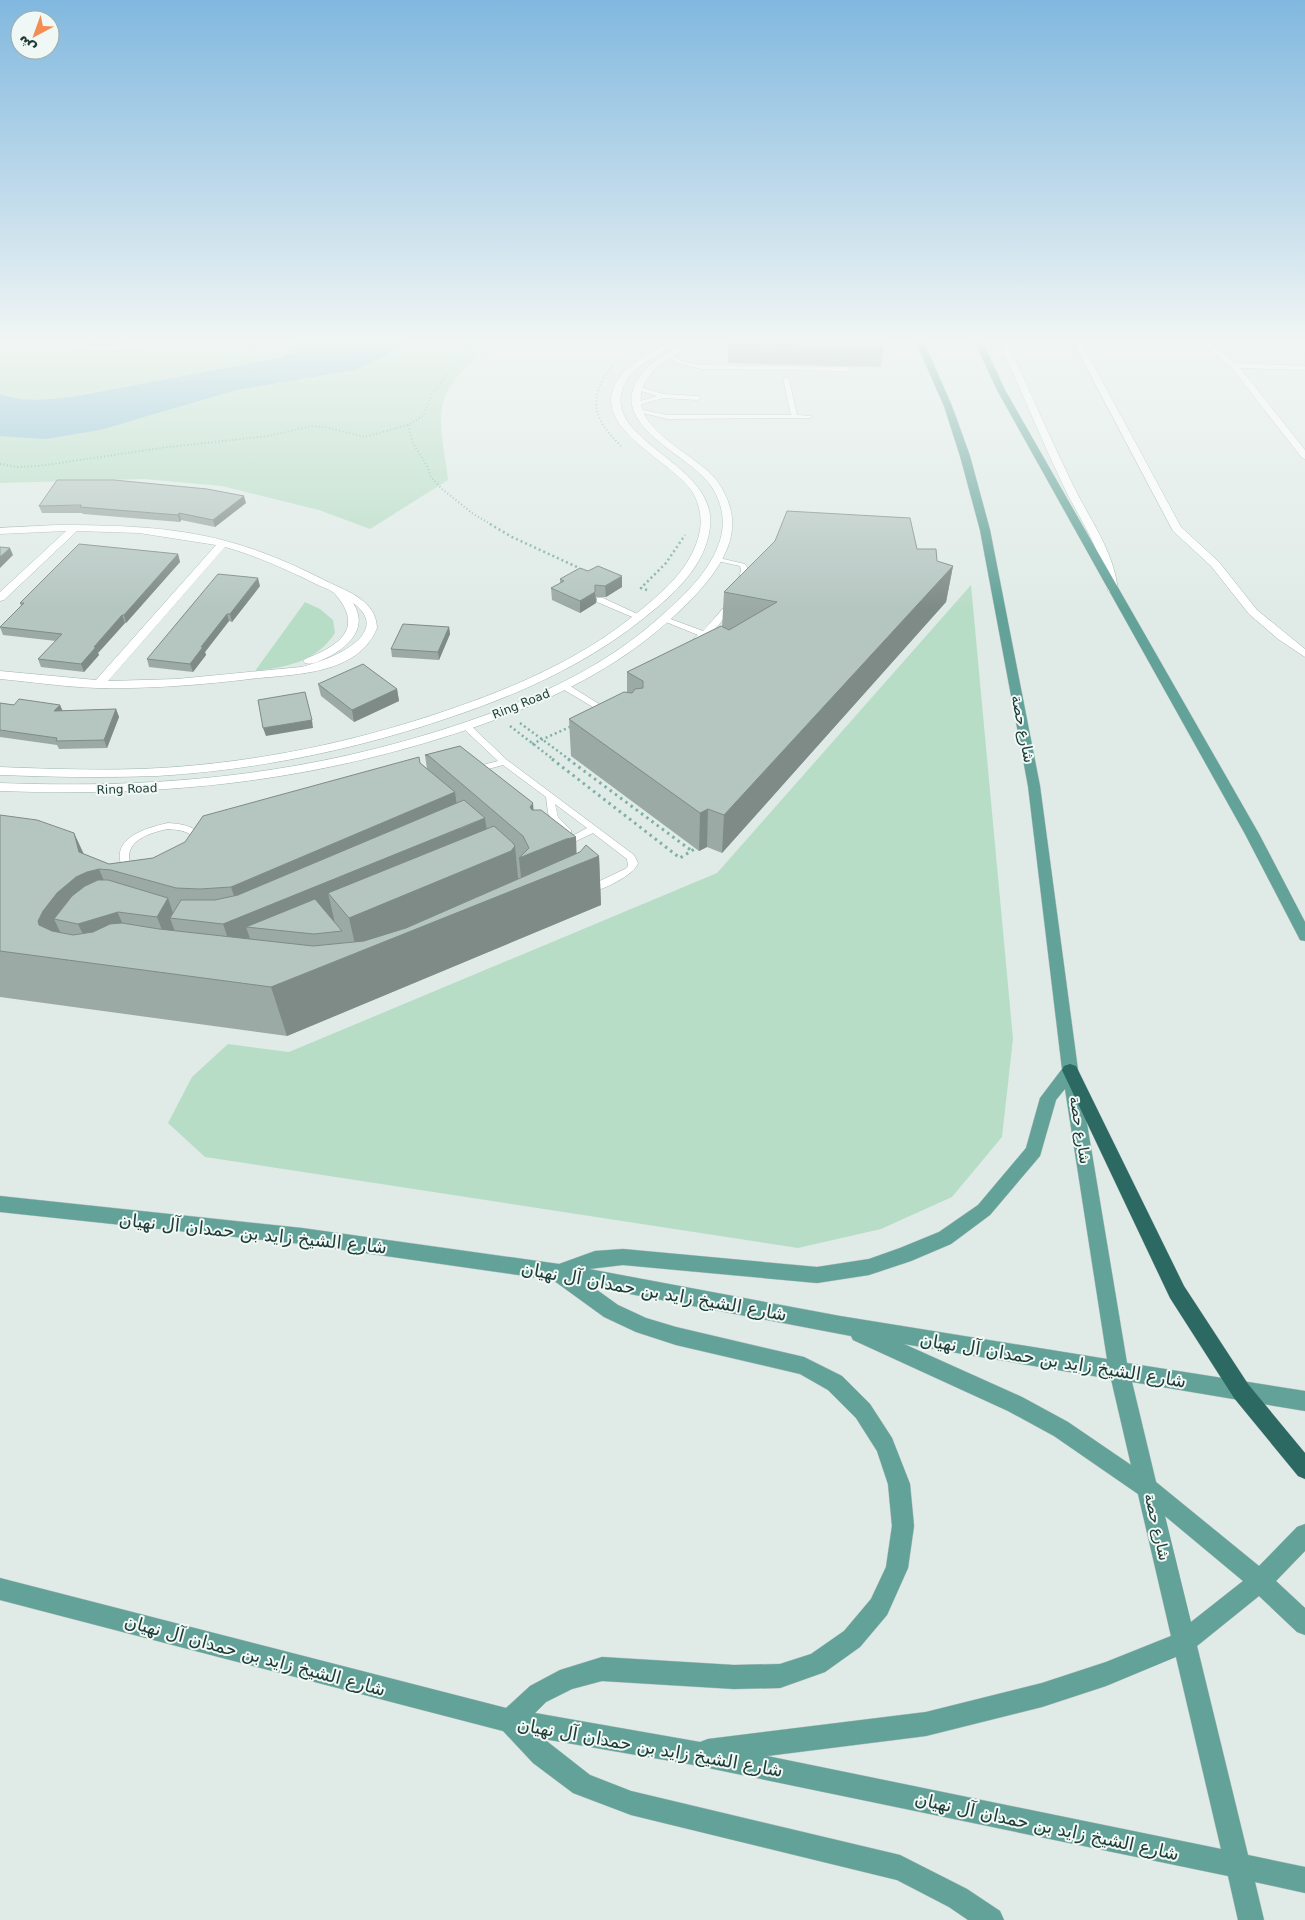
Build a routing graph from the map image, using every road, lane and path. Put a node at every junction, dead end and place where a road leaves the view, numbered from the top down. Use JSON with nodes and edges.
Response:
{"nodes":[{"id":1,"x":297,"y":430,"type":"edge"},
{"id":2,"x":335,"y":430,"type":"edge"},
{"id":3,"x":392,"y":430,"type":"edge"},
{"id":4,"x":409,"y":430,"type":"edge"},
{"id":5,"x":605,"y":430,"type":"edge"},
{"id":6,"x":627,"y":430,"type":"edge"},
{"id":7,"x":650,"y":430,"type":"edge"},
{"id":8,"x":956,"y":430,"type":"edge"},
{"id":9,"x":1023,"y":430,"type":"edge"},
{"id":10,"x":1043,"y":430,"type":"edge"},
{"id":11,"x":1123,"y":430,"type":"edge"},
{"id":12,"x":1284,"y":430,"type":"edge"},
{"id":13,"x":622,"y":447,"type":"dead end"},
{"id":14,"x":1305,"y":456,"type":"edge"},
{"id":15,"x":0,"y":464,"type":"edge"},
{"id":16,"x":75,"y":528,"type":"junction"},
{"id":17,"x":689,"y":529,"type":"dead end"},
{"id":18,"x":0,"y":531,"type":"edge"},
{"id":19,"x":223,"y":544,"type":"junction"},
{"id":20,"x":716,"y":559,"type":"junction"},
{"id":21,"x":577,"y":567,"type":"edge"},
{"id":22,"x":337,"y":591,"type":"junction"},
{"id":23,"x":1113,"y":591,"type":"junction"},
{"id":24,"x":665,"y":595,"type":"junction"},
{"id":25,"x":0,"y":598,"type":"edge"},
{"id":26,"x":600,"y":600,"type":"edge"},
{"id":27,"x":640,"y":616,"type":"junction"},
{"id":28,"x":665,"y":620,"type":"junction"},
{"id":29,"x":704,"y":634,"type":"junction"},
{"id":30,"x":688,"y":648,"type":"edge"},
{"id":31,"x":1305,"y":654,"type":"edge"},
{"id":32,"x":270,"y":673,"type":"junction"},
{"id":33,"x":0,"y":675,"type":"edge"},
{"id":34,"x":99,"y":684,"type":"junction"},
{"id":35,"x":564,"y":686,"type":"junction"},
{"id":36,"x":612,"y":705,"type":"edge"},
{"id":37,"x":600,"y":708,"type":"junction"},
{"id":38,"x":501,"y":713,"type":"junction"},
{"id":39,"x":614,"y":716,"type":"edge"},
{"id":40,"x":466,"y":726,"type":"junction"},
{"id":41,"x":504,"y":762,"type":"junction"},
{"id":42,"x":0,"y":771,"type":"edge"},
{"id":43,"x":469,"y":772,"type":"edge"},
{"id":44,"x":0,"y":787,"type":"edge"},
{"id":45,"x":550,"y":796,"type":"junction"},
{"id":46,"x":594,"y":829,"type":"junction"},
{"id":47,"x":195,"y":832,"type":"junction"},
{"id":48,"x":210,"y":835,"type":"edge"},
{"id":49,"x":696,"y":848,"type":"edge"},
{"id":50,"x":210,"y":850,"type":"edge"},
{"id":51,"x":692,"y":851,"type":"junction"},
{"id":52,"x":196,"y":858,"type":"junction"},
{"id":53,"x":581,"y":894,"type":"edge"},
{"id":54,"x":1305,"y":936,"type":"edge"},
{"id":55,"x":1070,"y":1070,"type":"junction"},
{"id":56,"x":0,"y":1204,"type":"edge"},
{"id":57,"x":558,"y":1272,"type":"junction"},
{"id":58,"x":840,"y":1325,"type":"junction"},
{"id":59,"x":1119,"y":1370,"type":"junction"},
{"id":60,"x":1241,"y":1391,"type":"junction"},
{"id":61,"x":1305,"y":1401,"type":"edge"},
{"id":62,"x":1305,"y":1469,"type":"edge"},
{"id":63,"x":1147,"y":1488,"type":"junction"},
{"id":64,"x":1305,"y":1535,"type":"edge"},
{"id":65,"x":1260,"y":1581,"type":"junction"},
{"id":66,"x":0,"y":1588,"type":"edge"},
{"id":67,"x":1305,"y":1624,"type":"edge"},
{"id":68,"x":1184,"y":1642,"type":"junction"},
{"id":69,"x":510,"y":1721,"type":"junction"},
{"id":70,"x":694,"y":1753,"type":"junction"},
{"id":71,"x":1238,"y":1867,"type":"junction"},
{"id":72,"x":1305,"y":1880,"type":"edge"},
{"id":73,"x":991,"y":1920,"type":"edge"},
{"id":74,"x":1251,"y":1920,"type":"edge"}],
"edges":[{"from":1,"to":15,"type":"path"},
{"from":2,"to":3,"type":"path"},
{"from":4,"to":21,"type":"path"},
{"from":5,"to":13,"type":"path"},
{"from":6,"to":24,"type":"street","name":"Ring Road"},
{"from":7,"to":20,"type":"street","name":"Ring Road"},
{"from":8,"to":55,"type":"main road","name":"شارع حصة"},
{"from":9,"to":23,"type":"main road"},
{"from":10,"to":23,"type":"street"},
{"from":11,"to":31,"type":"street"},
{"from":12,"to":14,"type":"street"},
{"from":16,"to":18,"type":"street"},
{"from":16,"to":19,"type":"street"},
{"from":16,"to":25,"type":"street"},
{"from":17,"to":24,"type":"path"},
{"from":19,"to":22,"type":"street"},
{"from":19,"to":34,"type":"street"},
{"from":20,"to":28,"type":"street","name":"Ring Road"},
{"from":20,"to":29,"type":"lane"},
{"from":22,"to":32,"type":"street"},
{"from":22,"to":32,"type":"street"},
{"from":23,"to":54,"type":"main road"},
{"from":24,"to":27,"type":"street","name":"Ring Road"},
{"from":26,"to":27,"type":"lane"},
{"from":27,"to":42,"type":"street","name":"Ring Road"},
{"from":28,"to":29,"type":"lane"},
{"from":28,"to":35,"type":"street","name":"Ring Road"},
{"from":29,"to":30,"type":"lane"},
{"from":32,"to":34,"type":"street"},
{"from":33,"to":34,"type":"street"},
{"from":35,"to":37,"type":"lane"},
{"from":35,"to":38,"type":"street","name":"Ring Road"},
{"from":36,"to":37,"type":"lane"},
{"from":37,"to":39,"type":"lane"},
{"from":38,"to":40,"type":"street","name":"Ring Road"},
{"from":38,"to":51,"type":"path"},
{"from":38,"to":51,"type":"path"},
{"from":40,"to":41,"type":"lane"},
{"from":40,"to":44,"type":"street","name":"Ring Road"},
{"from":41,"to":43,"type":"lane"},
{"from":41,"to":45,"type":"lane"},
{"from":45,"to":46,"type":"lane"},
{"from":45,"to":46,"type":"lane"},
{"from":46,"to":53,"type":"lane"},
{"from":47,"to":48,"type":"lane"},
{"from":47,"to":52,"type":"lane"},
{"from":47,"to":52,"type":"lane"},
{"from":49,"to":51,"type":"path"},
{"from":50,"to":52,"type":"lane"},
{"from":55,"to":57,"type":"main road"},
{"from":55,"to":59,"type":"main road","name":"شارع حصة"},
{"from":55,"to":60,"type":"highway"},
{"from":56,"to":57,"type":"main road","name":"شارع الشيخ زايد بن حمدان آل نهيان"},
{"from":57,"to":58,"type":"main road","name":"شارع الشيخ زايد بن حمدان آل نهيان"},
{"from":57,"to":69,"type":"main road"},
{"from":58,"to":59,"type":"main road","name":"شارع الشيخ زايد بن حمدان آل نهيان"},
{"from":58,"to":63,"type":"main road"},
{"from":59,"to":60,"type":"main road","name":"شارع الشيخ زايد بن حمدان آل نهيان"},
{"from":59,"to":63,"type":"main road","name":"شارع حصة"},
{"from":60,"to":61,"type":"main road","name":"شارع الشيخ زايد بن حمدان آل نهيان"},
{"from":60,"to":62,"type":"highway"},
{"from":63,"to":65,"type":"main road"},
{"from":63,"to":68,"type":"main road","name":"شارع حصة"},
{"from":64,"to":65,"type":"main road"},
{"from":65,"to":67,"type":"main road"},
{"from":65,"to":68,"type":"main road"},
{"from":66,"to":69,"type":"main road","name":"شارع الشيخ زايد بن حمدان آل نهيان"},
{"from":68,"to":70,"type":"main road"},
{"from":68,"to":71,"type":"main road","name":"شارع حصة"},
{"from":69,"to":70,"type":"main road","name":"شارع الشيخ زايد بن حمدان آل نهيان"},
{"from":69,"to":73,"type":"main road"},
{"from":70,"to":71,"type":"main road","name":"شارع الشيخ زايد بن حمدان آل نهيان"},
{"from":71,"to":72,"type":"main road","name":"شارع الشيخ زايد بن حمدان آل نهيان"},
{"from":71,"to":74,"type":"main road","name":"شارع حصة"}]}
